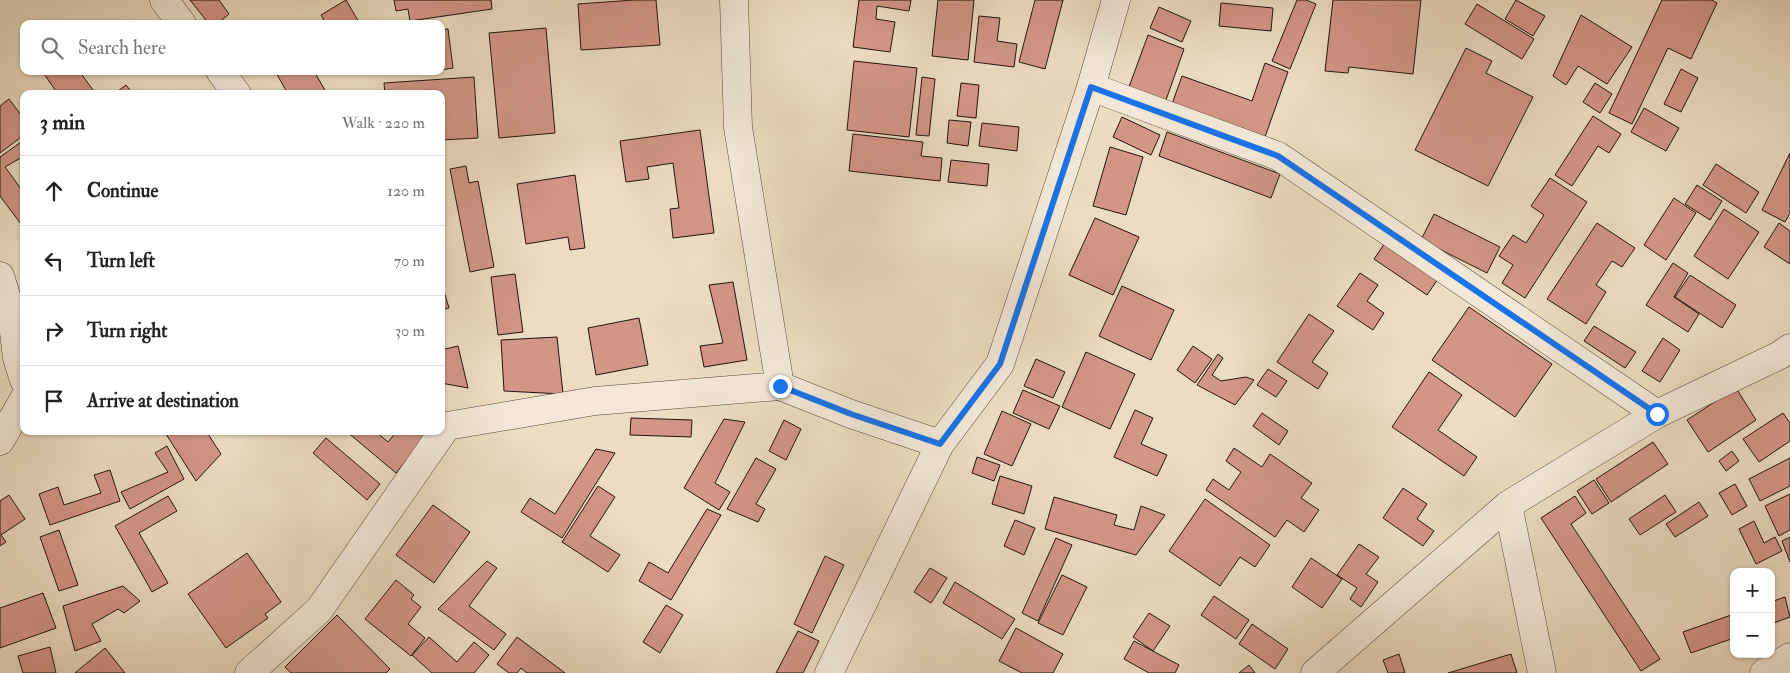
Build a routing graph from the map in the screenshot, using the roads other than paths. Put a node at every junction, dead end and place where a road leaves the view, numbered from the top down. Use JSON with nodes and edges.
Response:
{"nodes":[{"id":1,"x":164,"y":0,"type":"edge"},
{"id":2,"x":734,"y":0,"type":"edge"},
{"id":3,"x":1116,"y":0,"type":"edge"},
{"id":4,"x":179,"y":20,"type":"edge"},
{"id":5,"x":223,"y":75,"type":"edge"},
{"id":6,"x":1091,"y":87,"type":"junction"},
{"id":7,"x":234,"y":90,"type":"edge"},
{"id":8,"x":0,"y":276,"type":"edge"},
{"id":9,"x":1787,"y":358,"type":"edge"},
{"id":10,"x":20,"y":367,"type":"edge"},
{"id":11,"x":780,"y":386,"type":"junction"},
{"id":12,"x":20,"y":406,"type":"edge"},
{"id":13,"x":1657,"y":414,"type":"junction"},
{"id":14,"x":445,"y":420,"type":"edge"},
{"id":15,"x":434,"y":435,"type":"edge"},
{"id":16,"x":0,"y":441,"type":"edge"},
{"id":17,"x":940,"y":444,"type":"junction"},
{"id":18,"x":1508,"y":505,"type":"junction"},
{"id":19,"x":1789,"y":663,"type":"edge"},
{"id":20,"x":249,"y":673,"type":"edge"},
{"id":21,"x":829,"y":673,"type":"edge"},
{"id":22,"x":1315,"y":673,"type":"edge"},
{"id":23,"x":1542,"y":673,"type":"edge"},
{"id":24,"x":1764,"y":673,"type":"edge"}],
"edges":[{"from":1,"to":4,"type":"street"},
{"from":2,"to":11,"type":"street"},
{"from":3,"to":6,"type":"street"},
{"from":5,"to":7,"type":"street"},
{"from":6,"to":13,"type":"street"},
{"from":6,"to":17,"type":"street"},
{"from":8,"to":10,"type":"street"},
{"from":9,"to":13,"type":"street"},
{"from":11,"to":14,"type":"street"},
{"from":11,"to":17,"type":"street"},
{"from":12,"to":16,"type":"street"},
{"from":13,"to":18,"type":"street"},
{"from":15,"to":20,"type":"street"},
{"from":17,"to":21,"type":"street"},
{"from":18,"to":22,"type":"street"},
{"from":18,"to":23,"type":"street"},
{"from":19,"to":24,"type":"street"}]}
